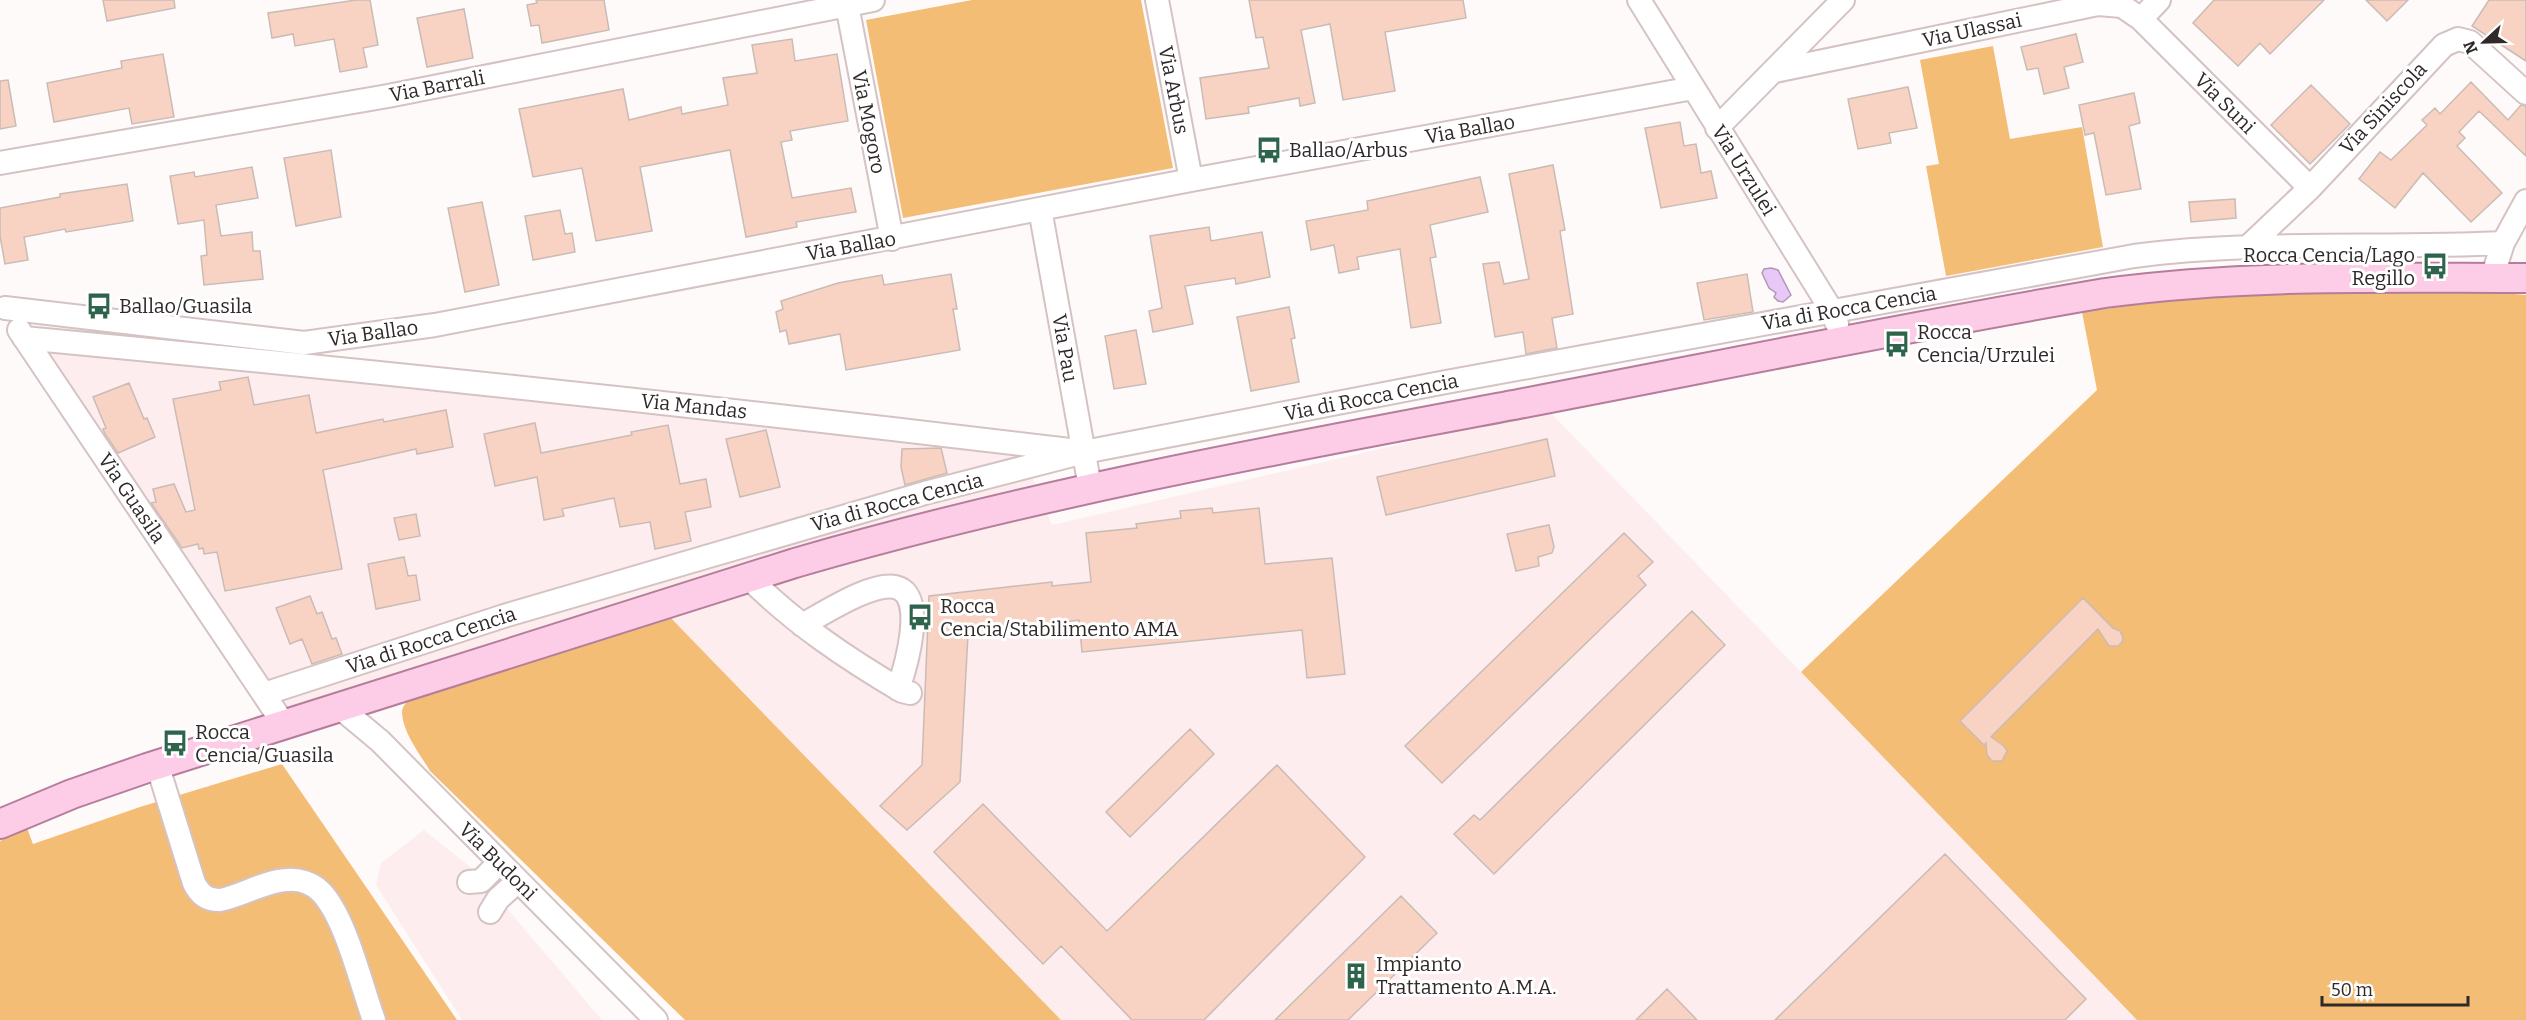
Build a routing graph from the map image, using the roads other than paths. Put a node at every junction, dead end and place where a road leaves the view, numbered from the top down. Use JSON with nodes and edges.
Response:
{"nodes":[{"id":1,"x":873,"y":0,"type":"edge"},
{"id":2,"x":1157,"y":0,"type":"edge"},
{"id":3,"x":1638,"y":0,"type":"edge"},
{"id":4,"x":1843,"y":0,"type":"edge"},
{"id":5,"x":2159,"y":0,"type":"edge"},
{"id":6,"x":847,"y":5,"type":"junction"},
{"id":7,"x":2141,"y":19,"type":"junction"},
{"id":8,"x":1774,"y":71,"type":"junction"},
{"id":9,"x":1693,"y":88,"type":"junction"},
{"id":10,"x":2526,"y":93,"type":"edge"},
{"id":11,"x":1718,"y":128,"type":"junction"},
{"id":12,"x":0,"y":163,"type":"edge"},
{"id":13,"x":1191,"y":180,"type":"junction"},
{"id":14,"x":2310,"y":188,"type":"junction"},
{"id":15,"x":2526,"y":201,"type":"edge"},
{"id":16,"x":1040,"y":209,"type":"junction"},
{"id":17,"x":892,"y":239,"type":"junction"},
{"id":18,"x":2504,"y":243,"type":"junction"},
{"id":19,"x":2250,"y":245,"type":"junction"},
{"id":20,"x":2492,"y":278,"type":"junction"},
{"id":21,"x":2526,"y":278,"type":"edge"},
{"id":22,"x":2,"y":305,"type":"edge"},
{"id":23,"x":1832,"y":311,"type":"junction"},
{"id":24,"x":107,"y":320,"type":"junction"},
{"id":25,"x":185,"y":329,"type":"junction"},
{"id":26,"x":256,"y":337,"type":"junction"},
{"id":27,"x":24,"y":338,"type":"junction"},
{"id":28,"x":1844,"y":342,"type":"junction"},
{"id":29,"x":105,"y":345,"type":"junction"},
{"id":30,"x":183,"y":353,"type":"junction"},
{"id":31,"x":304,"y":353,"type":"junction"},
{"id":32,"x":255,"y":360,"type":"junction"},
{"id":33,"x":1305,"y":410,"type":"junction"},
{"id":34,"x":1311,"y":443,"type":"junction"},
{"id":35,"x":1084,"y":452,"type":"junction"},
{"id":36,"x":1090,"y":487,"type":"junction"},
{"id":37,"x":748,"y":577,"type":"junction"},
{"id":38,"x":802,"y":625,"type":"junction"},
{"id":39,"x":264,"y":694,"type":"junction"},
{"id":40,"x":338,"y":706,"type":"junction"},
{"id":41,"x":284,"y":723,"type":"junction"},
{"id":42,"x":157,"y":764,"type":"junction"},
{"id":43,"x":0,"y":824,"type":"edge"},
{"id":44,"x":499,"y":862,"type":"junction"},
{"id":45,"x":518,"y":881,"type":"junction"},
{"id":46,"x":468,"y":882,"type":"dead end"},
{"id":47,"x":490,"y":912,"type":"dead end"},
{"id":48,"x":374,"y":1020,"type":"edge"},
{"id":49,"x":656,"y":1020,"type":"edge"}],
"edges":[{"from":1,"to":6,"type":"street","name":"Via Barrali"},
{"from":2,"to":13,"type":"street","name":"Via Arbus"},
{"from":3,"to":9,"type":"street","name":"Via Urzulei"},
{"from":4,"to":8,"type":"street"},
{"from":5,"to":7,"type":"street"},
{"from":6,"to":12,"type":"street","name":"Via Barrali"},
{"from":6,"to":17,"type":"street","name":"Via Mogoro"},
{"from":7,"to":8,"type":"street","name":"Via Ulassai"},
{"from":7,"to":14,"type":"street","name":"Via Suni"},
{"from":8,"to":11,"type":"street"},
{"from":9,"to":11,"type":"street","name":"Via Urzulei"},
{"from":9,"to":13,"type":"street","name":"Via Ballao"},
{"from":10,"to":14,"type":"street","name":"Via Siniscola"},
{"from":11,"to":23,"type":"street","name":"Via Urzulei"},
{"from":13,"to":16,"type":"street","name":"Via Ballao"},
{"from":14,"to":19,"type":"street","name":"Via Siniscola"},
{"from":15,"to":18,"type":"street"},
{"from":16,"to":17,"type":"street","name":"Via Ballao"},
{"from":16,"to":35,"type":"street","name":"Via Pau"},
{"from":17,"to":31,"type":"street","name":"Via Ballao"},
{"from":18,"to":19,"type":"street","name":"Via di Rocca Cencia"},
{"from":18,"to":20,"type":"street"},
{"from":19,"to":23,"type":"street","name":"Via di Rocca Cencia"},
{"from":20,"to":21,"type":"main road","name":"Via di Rocca Cencia"},
{"from":20,"to":28,"type":"main road","name":"Via di Rocca Cencia"},
{"from":22,"to":24,"type":"street","name":"Via Ballao"},
{"from":22,"to":27,"type":"street","name":"Via Guasila"},
{"from":23,"to":28,"type":"street","name":"Via Urzulei"},
{"from":23,"to":33,"type":"street","name":"Via di Rocca Cencia"},
{"from":24,"to":25,"type":"street","name":"Via Ballao"},
{"from":24,"to":29,"type":"street"},
{"from":25,"to":26,"type":"street","name":"Via Ballao"},
{"from":25,"to":30,"type":"street"},
{"from":26,"to":31,"type":"street","name":"Via Ballao"},
{"from":26,"to":32,"type":"street"},
{"from":27,"to":29,"type":"street"},
{"from":27,"to":39,"type":"street","name":"Via Guasila"},
{"from":28,"to":34,"type":"main road","name":"Via di Rocca Cencia"},
{"from":29,"to":30,"type":"street"},
{"from":30,"to":32,"type":"street"},
{"from":31,"to":32,"type":"street"},
{"from":31,"to":35,"type":"street","name":"Via Mandas"},
{"from":33,"to":34,"type":"street"},
{"from":33,"to":35,"type":"street","name":"Via di Rocca Cencia"},
{"from":34,"to":36,"type":"main road","name":"Via di Rocca Cencia"},
{"from":35,"to":36,"type":"street","name":"Via Pau"},
{"from":35,"to":39,"type":"street","name":"Via di Rocca Cencia"},
{"from":36,"to":37,"type":"main road","name":"Via di Rocca Cencia"},
{"from":37,"to":38,"type":"street"},
{"from":37,"to":40,"type":"main road","name":"Via di Rocca Cencia"},
{"from":38,"to":38,"type":"street"},
{"from":39,"to":41,"type":"street"},
{"from":40,"to":41,"type":"main road","name":"Via di Rocca Cencia"},
{"from":40,"to":44,"type":"street","name":"Via Budoni"},
{"from":41,"to":42,"type":"main road","name":"Via di Rocca Cencia"},
{"from":42,"to":43,"type":"main road","name":"Via di Rocca Cencia"},
{"from":42,"to":48,"type":"street"},
{"from":44,"to":45,"type":"street","name":"Via Budoni"},
{"from":44,"to":46,"type":"street"},
{"from":45,"to":47,"type":"street"},
{"from":45,"to":49,"type":"street","name":"Via Budoni"}]}
